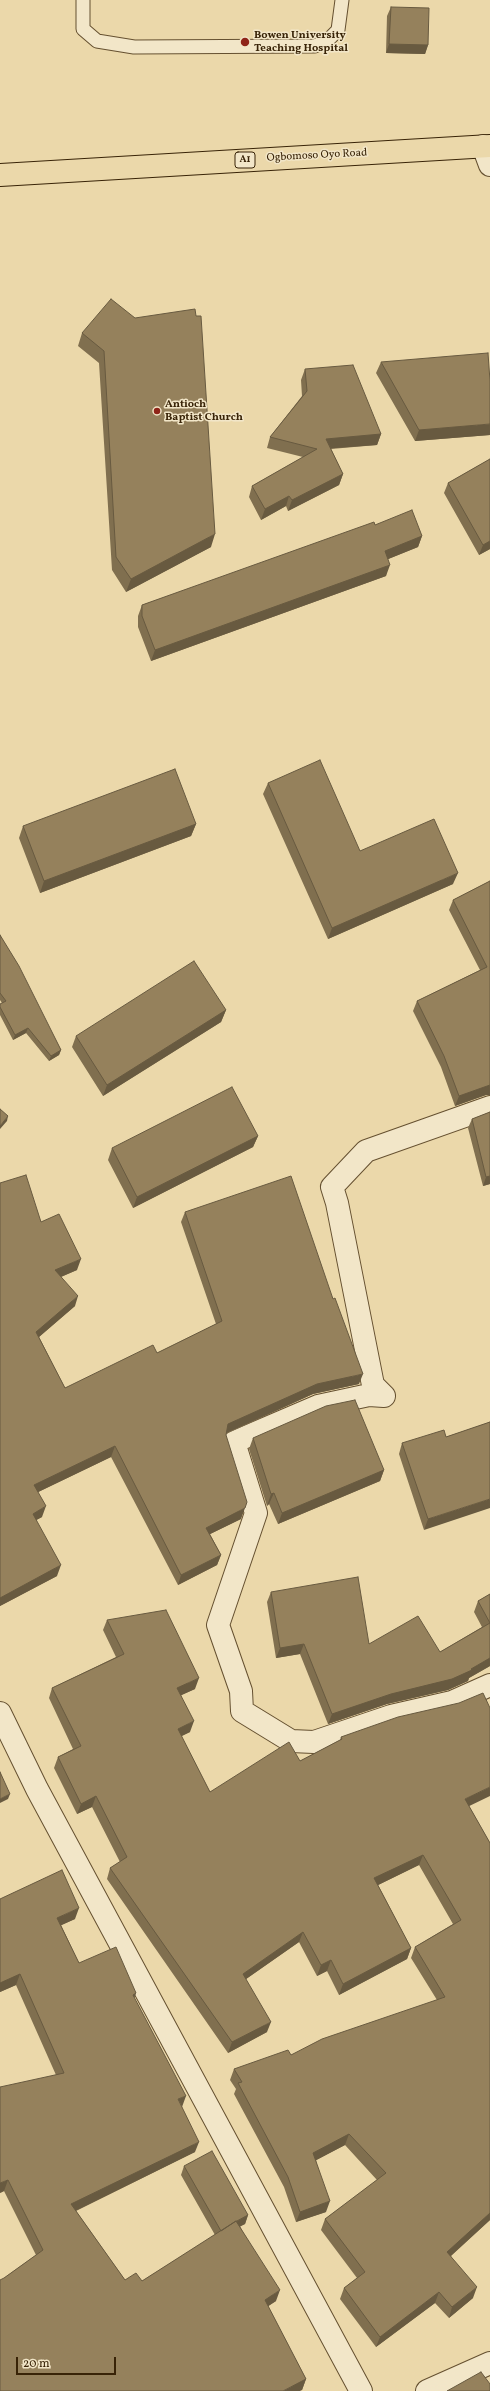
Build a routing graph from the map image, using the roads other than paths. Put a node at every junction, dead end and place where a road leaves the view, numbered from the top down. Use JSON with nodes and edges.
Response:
{"nodes":[{"id":1,"x":83,"y":0,"type":"edge"},
{"id":2,"x":342,"y":0,"type":"edge"},
{"id":3,"x":488,"y":152,"type":"edge"},
{"id":4,"x":0,"y":174,"type":"edge"},
{"id":5,"x":490,"y":1107,"type":"edge"},
{"id":6,"x":490,"y":1685,"type":"edge"},
{"id":7,"x":0,"y":1713,"type":"edge"},
{"id":8,"x":490,"y":2363,"type":"edge"},
{"id":9,"x":361,"y":2391,"type":"edge"},
{"id":10,"x":428,"y":2391,"type":"edge"}],
"edges":[{"from":1,"to":2,"type":"lane"},
{"from":3,"to":4,"type":"highway","name":"Ogbomoso Oyo Road","number":"A1"},
{"from":5,"to":6,"type":"street"},
{"from":7,"to":9,"type":"street"},
{"from":8,"to":10,"type":"street"}]}
